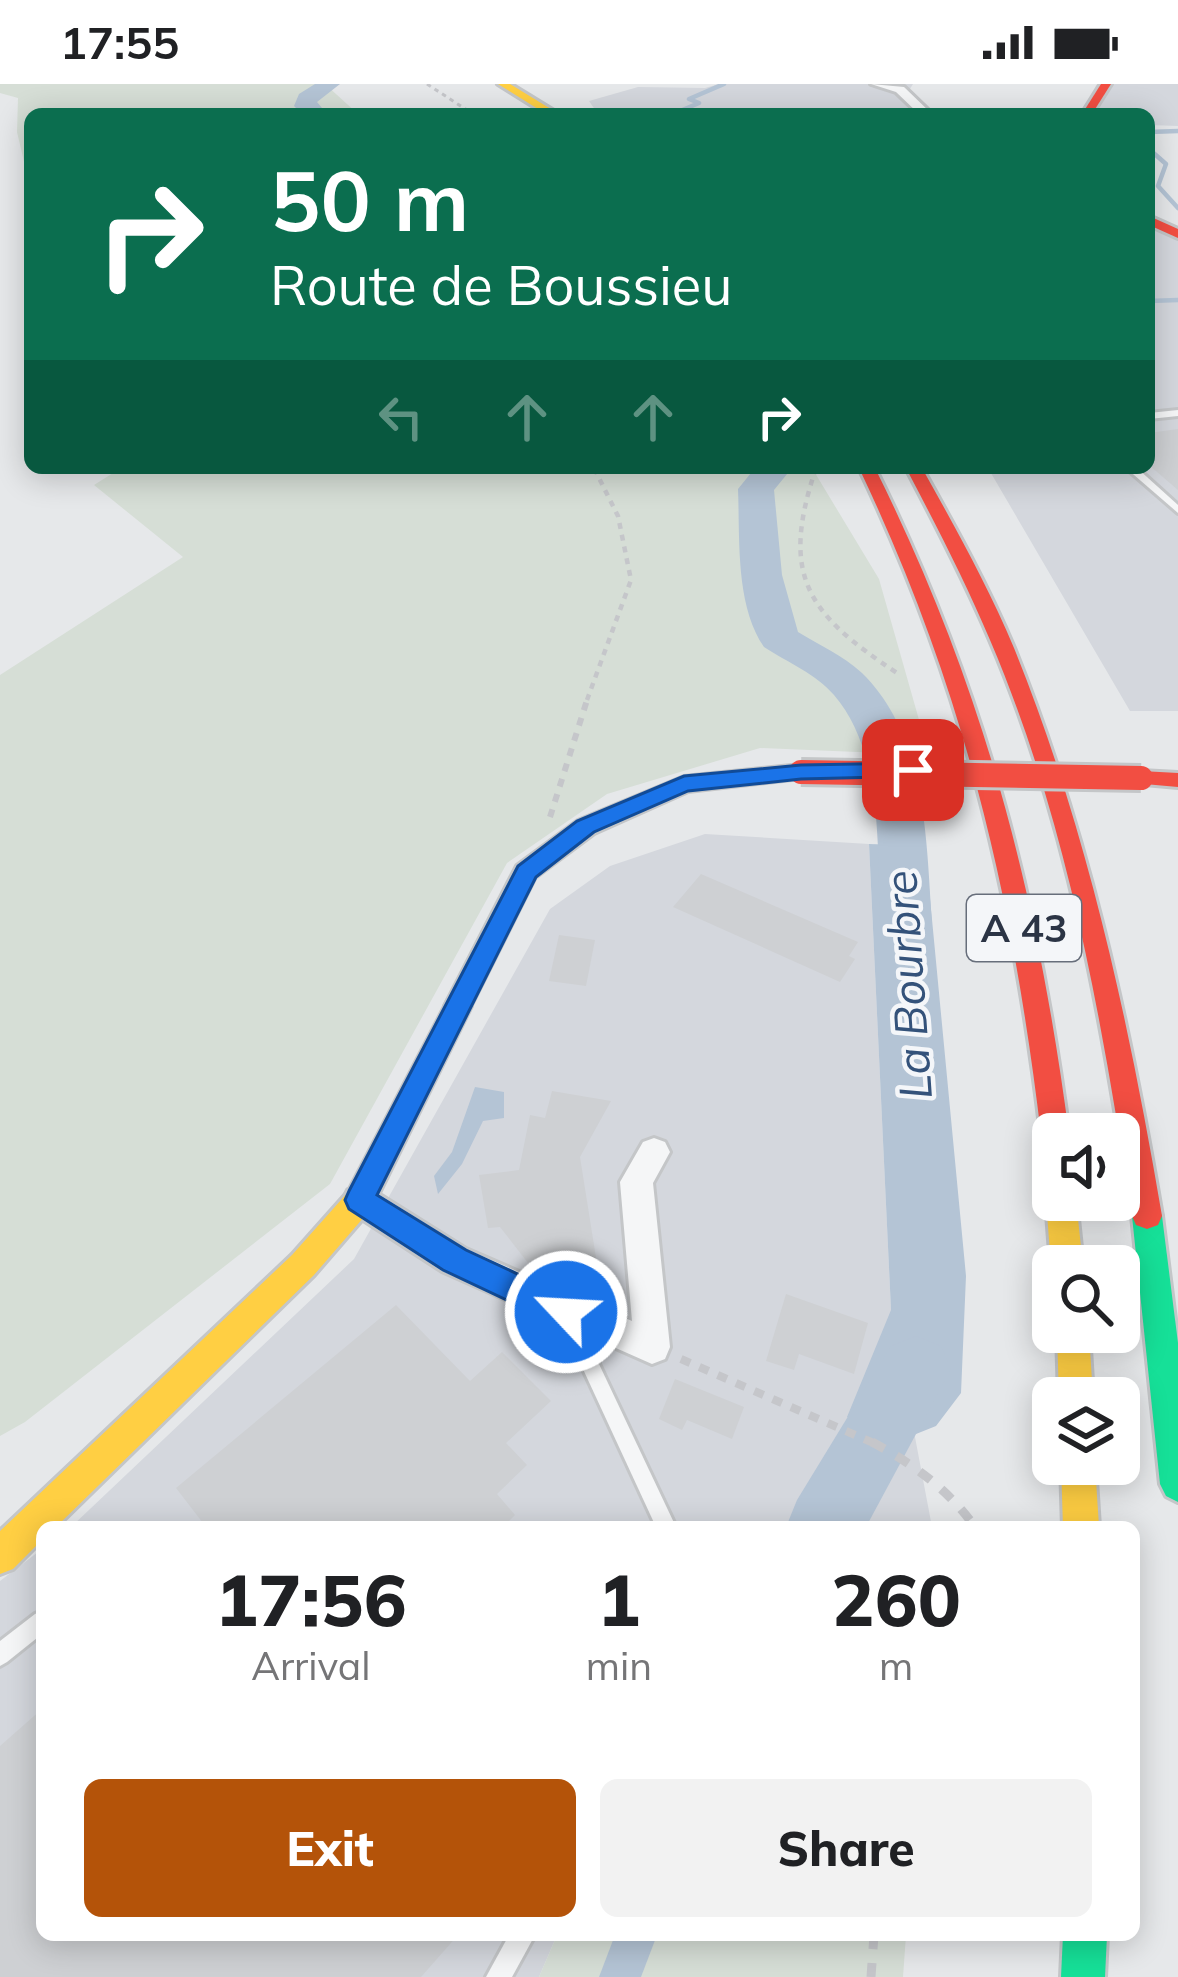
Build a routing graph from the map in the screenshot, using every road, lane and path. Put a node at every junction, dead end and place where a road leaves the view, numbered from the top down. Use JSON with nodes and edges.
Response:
{"nodes":[{"id":1,"x":427,"y":84,"type":"edge"},
{"id":2,"x":471,"y":84,"type":"edge"},
{"id":3,"x":503,"y":84,"type":"edge"},
{"id":4,"x":878,"y":84,"type":"edge"},
{"id":5,"x":463,"y":108,"type":"edge"},
{"id":6,"x":510,"y":108,"type":"edge"},
{"id":7,"x":544,"y":108,"type":"edge"},
{"id":8,"x":920,"y":108,"type":"edge"},
{"id":9,"x":597,"y":474,"type":"edge"},
{"id":10,"x":813,"y":474,"type":"edge"},
{"id":11,"x":870,"y":474,"type":"edge"},
{"id":12,"x":917,"y":474,"type":"edge"},
{"id":13,"x":1138,"y":474,"type":"edge"},
{"id":14,"x":1178,"y":510,"type":"edge"},
{"id":15,"x":897,"y":673,"type":"dead end"},
{"id":16,"x":1178,"y":780,"type":"edge"},
{"id":17,"x":560,"y":842,"type":"junction"},
{"id":18,"x":1052,"y":1113,"type":"edge"},
{"id":19,"x":654,"y":1152,"type":"dead end"},
{"id":20,"x":360,"y":1200,"type":"junction"},
{"id":21,"x":566,"y":1312,"type":"junction"},
{"id":22,"x":652,"y":1347,"type":"junction"},
{"id":23,"x":1178,"y":1484,"type":"edge"},
{"id":24,"x":1079,"y":1485,"type":"edge"},
{"id":25,"x":36,"y":1521,"type":"edge"},
{"id":26,"x":36,"y":1521,"type":"edge"},
{"id":27,"x":663,"y":1521,"type":"edge"},
{"id":28,"x":970,"y":1521,"type":"edge"},
{"id":29,"x":1081,"y":1521,"type":"edge"},
{"id":30,"x":0,"y":1556,"type":"edge"},
{"id":31,"x":36,"y":1626,"type":"edge"},
{"id":32,"x":0,"y":1654,"type":"edge"},
{"id":33,"x":519,"y":1941,"type":"edge"},
{"id":34,"x":874,"y":1941,"type":"edge"},
{"id":35,"x":1085,"y":1941,"type":"edge"},
{"id":36,"x":498,"y":1977,"type":"edge"},
{"id":37,"x":871,"y":1977,"type":"edge"},
{"id":38,"x":1083,"y":1977,"type":"edge"}],
"edges":[{"from":1,"to":5,"type":"path"},
{"from":2,"to":6,"type":"main road"},
{"from":3,"to":7,"type":"main road"},
{"from":4,"to":8,"type":"street"},
{"from":9,"to":17,"type":"path"},
{"from":10,"to":15,"type":"path"},
{"from":11,"to":18,"type":"main road","number":"A 43"},
{"from":12,"to":23,"type":"main road","number":"A 43"},
{"from":13,"to":14,"type":"lane"},
{"from":16,"to":17,"type":"main road","bridge":true},
{"from":17,"to":20,"type":"main road"},
{"from":19,"to":22,"type":"street"},
{"from":20,"to":21,"type":"street"},
{"from":20,"to":25,"type":"main road"},
{"from":21,"to":22,"type":"street"},
{"from":21,"to":27,"type":"lane"},
{"from":22,"to":28,"type":"path"},
{"from":24,"to":29,"type":"main road"},
{"from":26,"to":30,"type":"main road"},
{"from":31,"to":32,"type":"lane"},
{"from":33,"to":36,"type":"lane"},
{"from":34,"to":37,"type":"path"},
{"from":35,"to":38,"type":"main road"}]}
